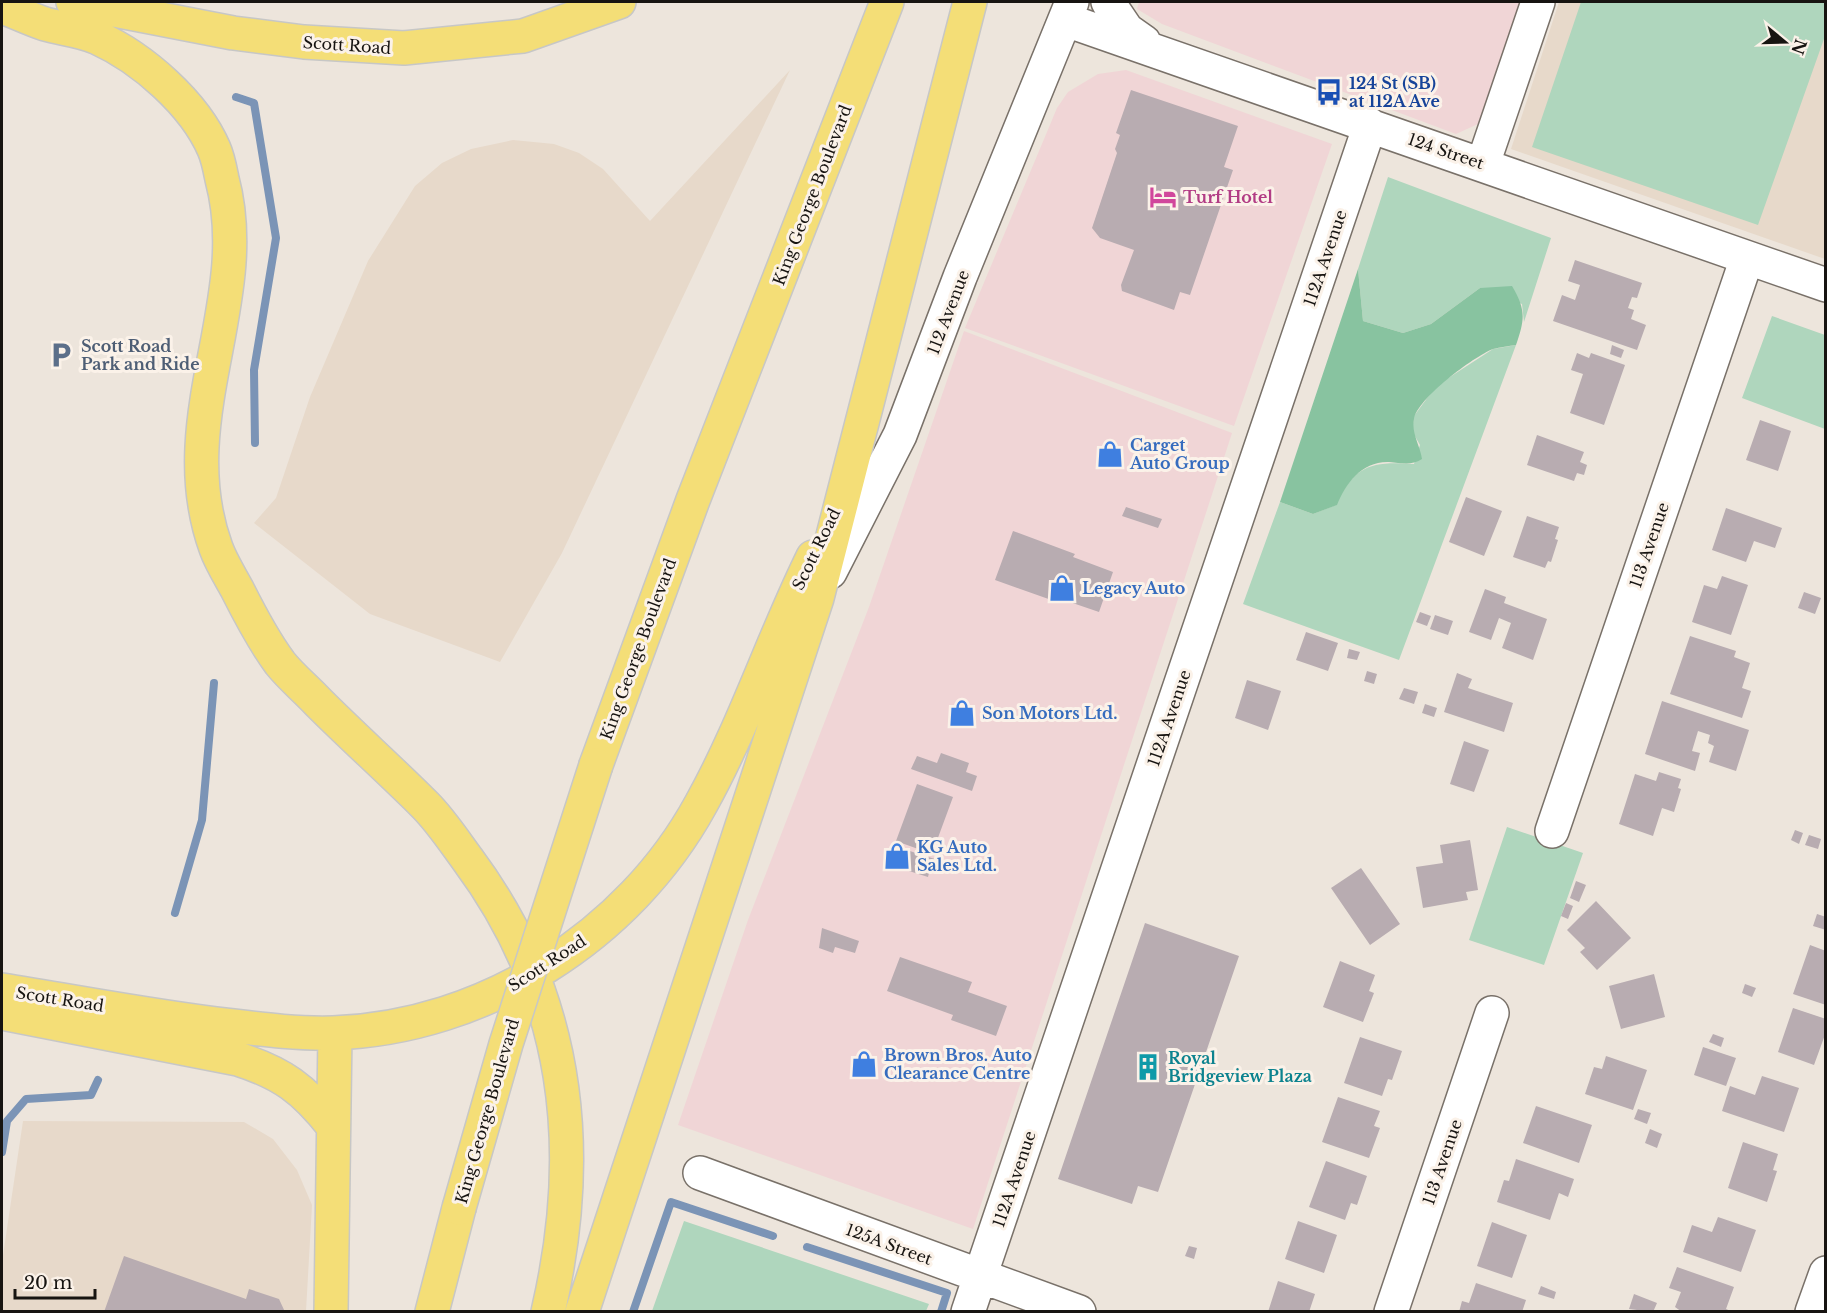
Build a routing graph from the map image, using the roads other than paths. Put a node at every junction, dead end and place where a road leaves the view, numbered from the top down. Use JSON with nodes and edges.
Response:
{"nodes":[{"id":1,"x":73,"y":2,"type":"edge"},
{"id":2,"x":619,"y":2,"type":"edge"},
{"id":3,"x":887,"y":2,"type":"edge"},
{"id":4,"x":970,"y":2,"type":"edge"},
{"id":5,"x":1108,"y":2,"type":"edge"},
{"id":6,"x":1538,"y":2,"type":"edge"},
{"id":7,"x":2,"y":7,"type":"edge"},
{"id":8,"x":1064,"y":8,"type":"edge"},
{"id":9,"x":1161,"y":51,"type":"junction"},
{"id":10,"x":1370,"y":125,"type":"junction"},
{"id":11,"x":1483,"y":164,"type":"junction"},
{"id":12,"x":1747,"y":258,"type":"junction"},
{"id":13,"x":1826,"y":285,"type":"edge"},
{"id":14,"x":842,"y":496,"type":"junction"},
{"id":15,"x":817,"y":598,"type":"junction"},
{"id":16,"x":1552,"y":831,"type":"dead end"},
{"id":17,"x":534,"y":975,"type":"junction"},
{"id":18,"x":2,"y":990,"type":"edge"},
{"id":19,"x":2,"y":1013,"type":"edge"},
{"id":20,"x":1492,"y":1013,"type":"dead end"},
{"id":21,"x":335,"y":1033,"type":"junction"},
{"id":22,"x":333,"y":1126,"type":"junction"},
{"id":23,"x":700,"y":1173,"type":"dead end"},
{"id":24,"x":1826,"y":1273,"type":"edge"},
{"id":25,"x":979,"y":1277,"type":"junction"},
{"id":26,"x":331,"y":1311,"type":"edge"},
{"id":27,"x":432,"y":1311,"type":"edge"},
{"id":28,"x":548,"y":1311,"type":"edge"},
{"id":29,"x":582,"y":1311,"type":"edge"},
{"id":30,"x":968,"y":1311,"type":"edge"},
{"id":31,"x":1079,"y":1311,"type":"edge"},
{"id":32,"x":1391,"y":1311,"type":"edge"},
{"id":33,"x":1812,"y":1311,"type":"edge"}],
"edges":[{"from":1,"to":2,"type":"main road","name":"Scott Road"},
{"from":3,"to":27,"type":"main road","name":"King George Boulevard","bridge":true},
{"from":4,"to":14,"type":"main road"},
{"from":5,"to":9,"type":"street"},
{"from":6,"to":11,"type":"street"},
{"from":7,"to":17,"type":"main road"},
{"from":8,"to":9,"type":"street","name":"124 Street"},
{"from":8,"to":15,"type":"street","name":"112 Avenue"},
{"from":9,"to":10,"type":"street","name":"124 Street"},
{"from":10,"to":11,"type":"street","name":"124 Street"},
{"from":10,"to":25,"type":"street","name":"112A Avenue"},
{"from":11,"to":12,"type":"street","name":"124 Street"},
{"from":12,"to":13,"type":"street","name":"124 Street"},
{"from":12,"to":16,"type":"street","name":"113 Avenue"},
{"from":14,"to":15,"type":"main road"},
{"from":14,"to":17,"type":"main road","name":"Scott Road"},
{"from":15,"to":29,"type":"main road"},
{"from":17,"to":21,"type":"main road","name":"Scott Road"},
{"from":17,"to":28,"type":"main road"},
{"from":18,"to":21,"type":"main road","name":"Scott Road"},
{"from":19,"to":22,"type":"main road"},
{"from":20,"to":32,"type":"street","name":"113 Avenue"},
{"from":21,"to":22,"type":"main road"},
{"from":22,"to":26,"type":"main road"},
{"from":23,"to":25,"type":"street","name":"125A Street"},
{"from":24,"to":33,"type":"street"},
{"from":25,"to":30,"type":"street","name":"112A Avenue"},
{"from":25,"to":31,"type":"street","name":"125A Street"}]}
